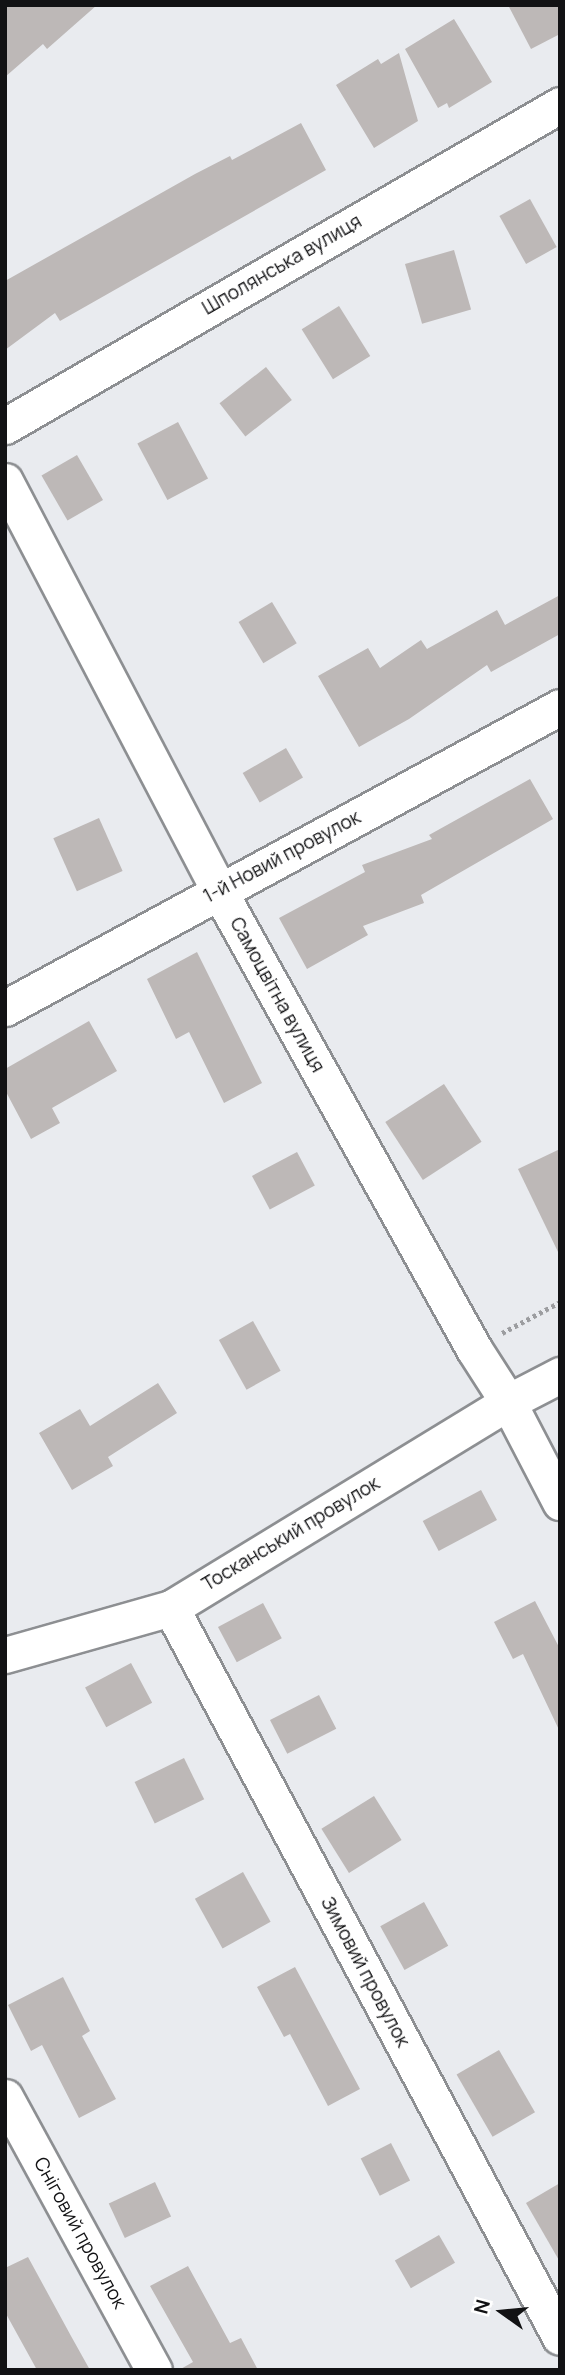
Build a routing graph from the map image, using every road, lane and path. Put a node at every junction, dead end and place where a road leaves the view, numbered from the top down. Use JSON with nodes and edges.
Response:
{"nodes":[{"id":1,"x":560,"y":105,"type":"edge"},
{"id":2,"x":5,"y":426,"type":"edge"},
{"id":3,"x":5,"y":481,"type":"edge"},
{"id":4,"x":560,"y":708,"type":"edge"},
{"id":5,"x":219,"y":891,"type":"junction"},
{"id":6,"x":5,"y":1008,"type":"edge"},
{"id":7,"x":560,"y":1302,"type":"edge"},
{"id":8,"x":474,"y":1349,"type":"junction"},
{"id":9,"x":560,"y":1375,"type":"edge"},
{"id":10,"x":508,"y":1402,"type":"junction"},
{"id":11,"x":560,"y":1502,"type":"edge"},
{"id":12,"x":171,"y":1608,"type":"junction"},
{"id":13,"x":5,"y":1655,"type":"edge"},
{"id":14,"x":5,"y":2097,"type":"edge"},
{"id":15,"x":560,"y":2337,"type":"edge"},
{"id":16,"x":154,"y":2370,"type":"edge"}],
"edges":[{"from":1,"to":2,"type":"street","name":"Шполянська вулиця"},
{"from":3,"to":5,"type":"street","name":"Самоцвітна вулиця"},
{"from":4,"to":5,"type":"street","name":"1-й Новий провулок"},
{"from":5,"to":6,"type":"street","name":"1-й Новий провулок"},
{"from":5,"to":8,"type":"street","name":"Самоцвітна вулиця"},
{"from":7,"to":8,"type":"path"},
{"from":8,"to":10,"type":"street","name":"Самоцвітна вулиця"},
{"from":9,"to":10,"type":"street","name":"Тосканський провулок"},
{"from":10,"to":11,"type":"street","name":"Самоцвітна вулиця"},
{"from":10,"to":12,"type":"street","name":"Тосканський провулок"},
{"from":12,"to":13,"type":"street","name":"Тосканський провулок"},
{"from":12,"to":15,"type":"street","name":"Зимовий провулок"},
{"from":14,"to":16,"type":"street","name":"Сніговий провулок"}]}
